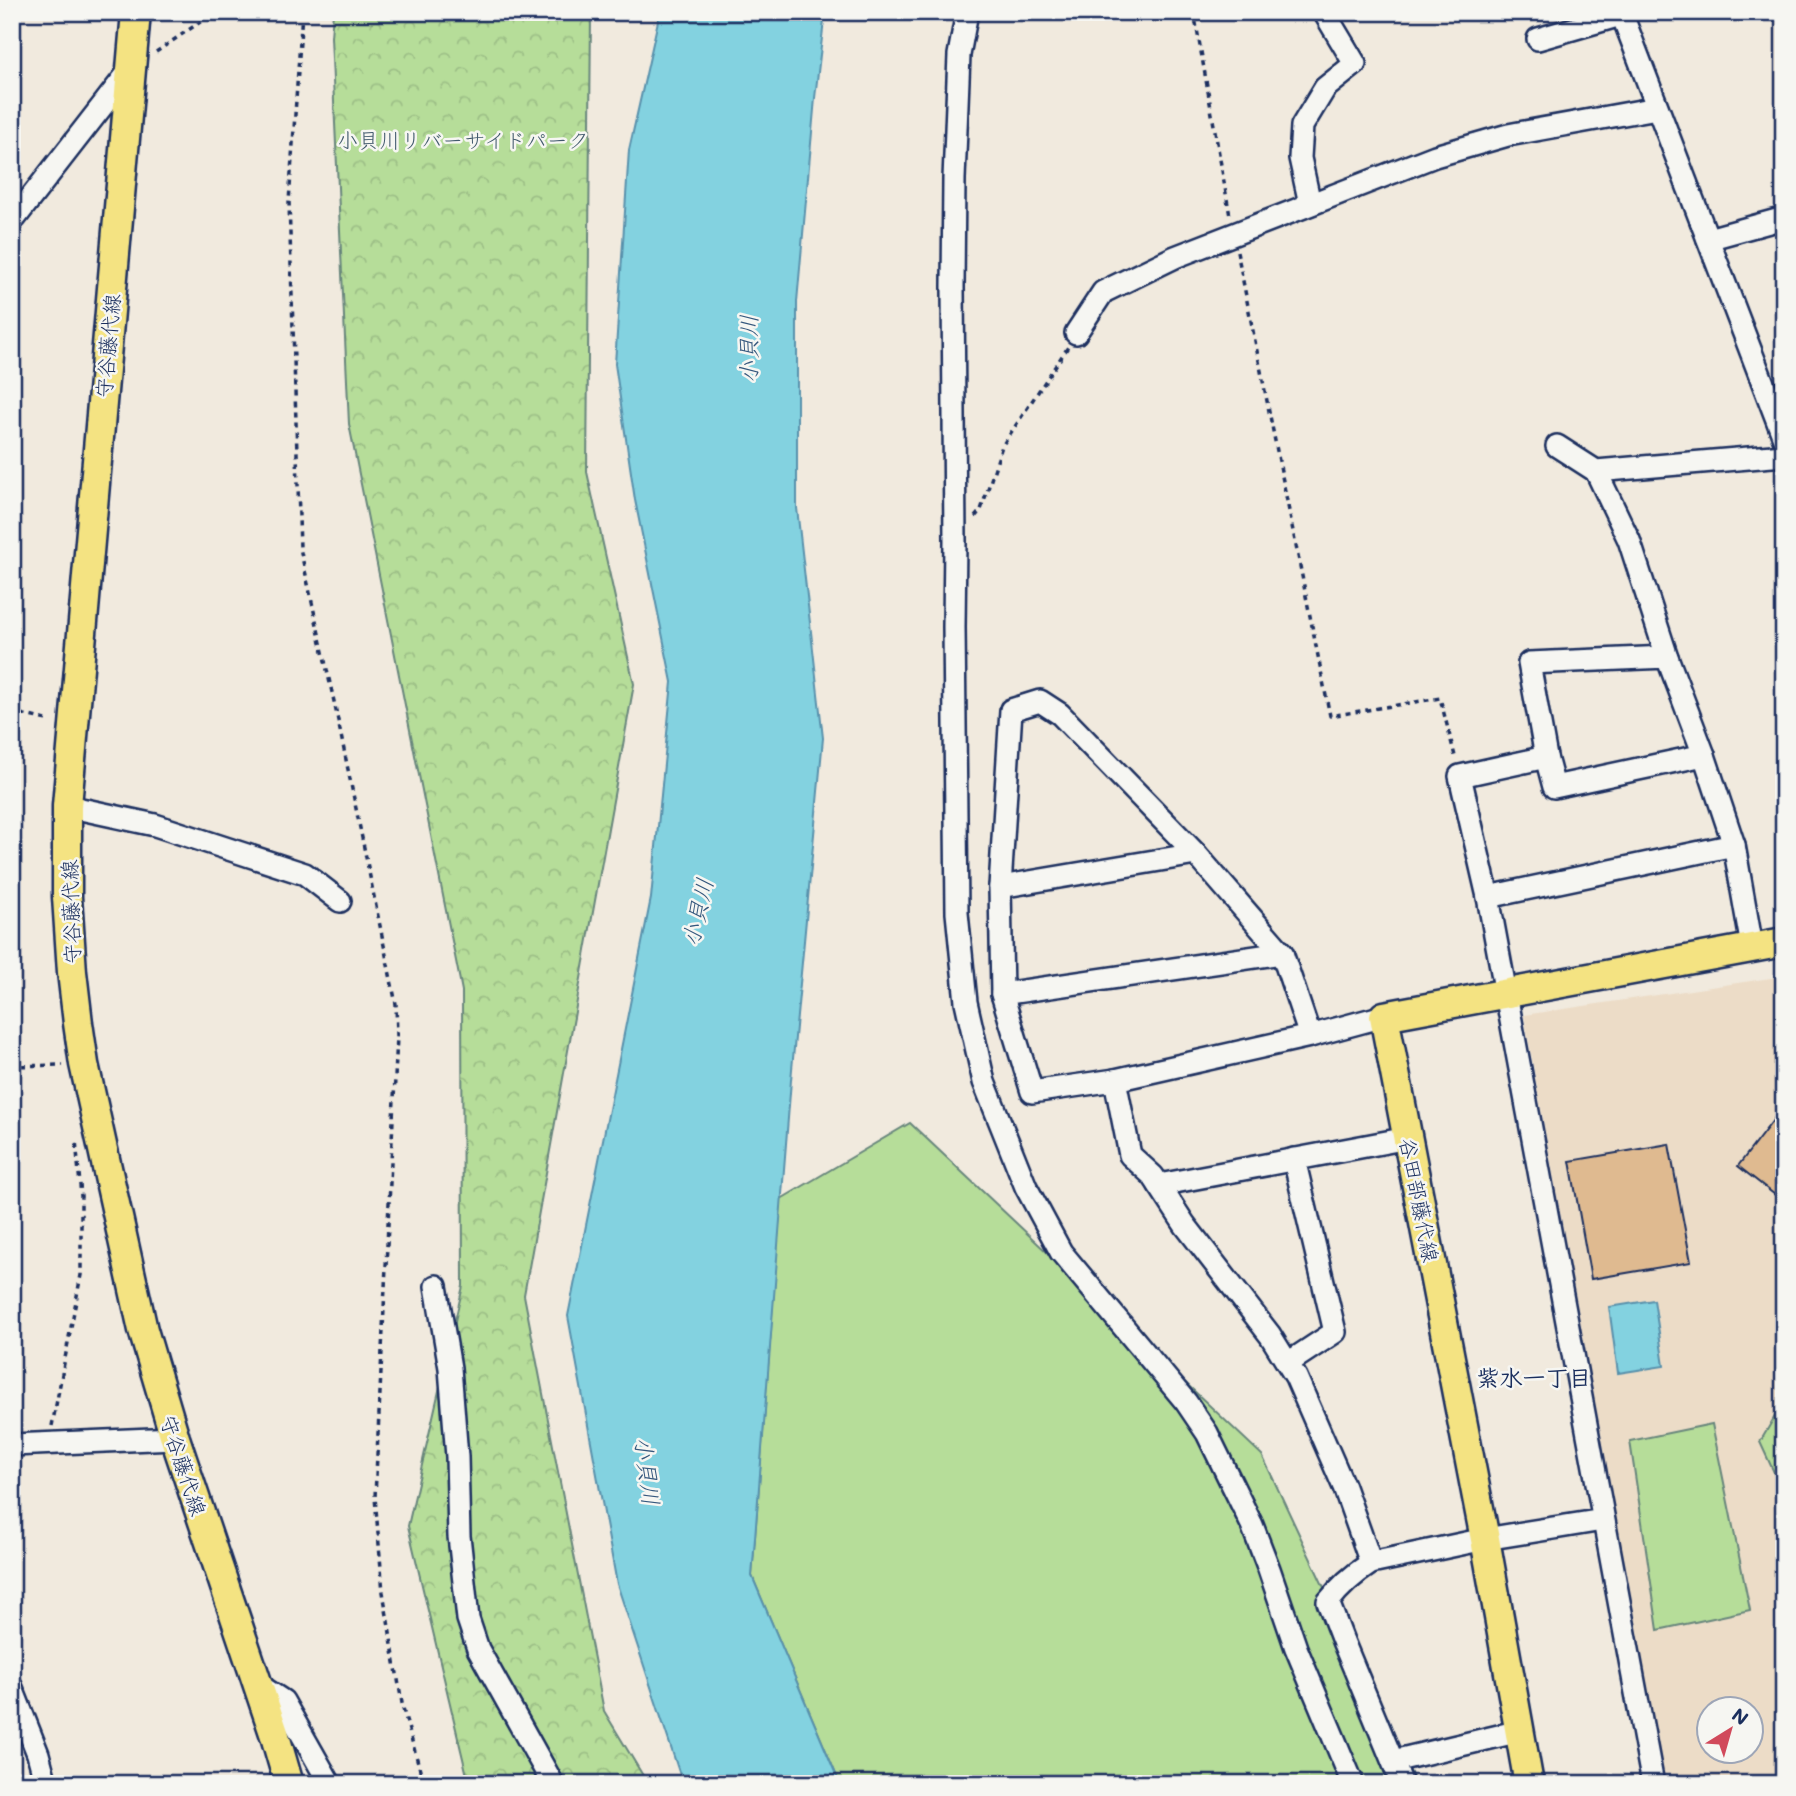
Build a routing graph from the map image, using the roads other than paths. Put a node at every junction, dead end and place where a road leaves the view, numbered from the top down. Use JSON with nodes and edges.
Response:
{"nodes":[{"id":1,"x":136,"y":12,"type":"edge"},
{"id":2,"x":967,"y":12,"type":"edge"},
{"id":3,"x":1324,"y":12,"type":"edge"},
{"id":4,"x":1621,"y":14,"type":"edge"},
{"id":5,"x":1538,"y":38,"type":"dead end"},
{"id":6,"x":131,"y":69,"type":"junction"},
{"id":7,"x":1657,"y":108,"type":"junction"},
{"id":8,"x":1310,"y":204,"type":"junction"},
{"id":9,"x":1784,"y":219,"type":"edge"},
{"id":10,"x":12,"y":220,"type":"edge"},
{"id":11,"x":1707,"y":239,"type":"junction"},
{"id":12,"x":1076,"y":333,"type":"road end"},
{"id":13,"x":1784,"y":438,"type":"edge"},
{"id":14,"x":1557,"y":446,"type":"dead end"},
{"id":15,"x":1784,"y":455,"type":"edge"},
{"id":16,"x":1597,"y":471,"type":"junction"},
{"id":17,"x":1667,"y":657,"type":"junction"},
{"id":18,"x":1704,"y":755,"type":"junction"},
{"id":19,"x":1546,"y":757,"type":"junction"},
{"id":20,"x":67,"y":806,"type":"junction"},
{"id":21,"x":1734,"y":845,"type":"junction"},
{"id":22,"x":1196,"y":854,"type":"junction"},
{"id":23,"x":1000,"y":887,"type":"junction"},
{"id":24,"x":1489,"y":897,"type":"junction"},
{"id":25,"x":340,"y":901,"type":"dead end"},
{"id":26,"x":1784,"y":942,"type":"edge"},
{"id":27,"x":1752,"y":947,"type":"junction"},
{"id":28,"x":1282,"y":953,"type":"junction"},
{"id":29,"x":1002,"y":994,"type":"junction"},
{"id":30,"x":1507,"y":994,"type":"junction"},
{"id":31,"x":1384,"y":1016,"type":"junction"},
{"id":32,"x":1310,"y":1036,"type":"junction"},
{"id":33,"x":1115,"y":1080,"type":"junction"},
{"id":34,"x":1408,"y":1138,"type":"junction"},
{"id":35,"x":1294,"y":1160,"type":"junction"},
{"id":36,"x":1159,"y":1185,"type":"junction"},
{"id":37,"x":436,"y":1286,"type":"dead end"},
{"id":38,"x":1288,"y":1363,"type":"junction"},
{"id":39,"x":174,"y":1438,"type":"junction"},
{"id":40,"x":12,"y":1445,"type":"edge"},
{"id":41,"x":1603,"y":1520,"type":"junction"},
{"id":42,"x":1485,"y":1539,"type":"junction"},
{"id":43,"x":1371,"y":1563,"type":"junction"},
{"id":44,"x":257,"y":1684,"type":"junction"},
{"id":45,"x":12,"y":1688,"type":"edge"},
{"id":46,"x":1520,"y":1731,"type":"junction"},
{"id":47,"x":1393,"y":1761,"type":"junction"},
{"id":48,"x":46,"y":1784,"type":"edge"},
{"id":49,"x":289,"y":1784,"type":"edge"},
{"id":50,"x":330,"y":1784,"type":"edge"},
{"id":51,"x":553,"y":1784,"type":"edge"},
{"id":52,"x":1353,"y":1784,"type":"edge"},
{"id":53,"x":1402,"y":1784,"type":"edge"},
{"id":54,"x":1530,"y":1784,"type":"edge"},
{"id":55,"x":1653,"y":1784,"type":"edge"}],
"edges":[{"from":1,"to":6,"type":"main road","name":"守谷藤代線"},
{"from":2,"to":52,"type":"street"},
{"from":3,"to":8,"type":"street"},
{"from":4,"to":5,"type":"street"},
{"from":4,"to":7,"type":"street"},
{"from":6,"to":10,"type":"street"},
{"from":6,"to":20,"type":"main road","name":"守谷藤代線"},
{"from":7,"to":8,"type":"street"},
{"from":7,"to":11,"type":"street"},
{"from":8,"to":12,"type":"street"},
{"from":9,"to":11,"type":"street"},
{"from":11,"to":13,"type":"street"},
{"from":14,"to":16,"type":"street"},
{"from":15,"to":16,"type":"street"},
{"from":16,"to":17,"type":"street"},
{"from":17,"to":18,"type":"street"},
{"from":17,"to":19,"type":"street"},
{"from":18,"to":19,"type":"street"},
{"from":18,"to":21,"type":"street"},
{"from":19,"to":24,"type":"street"},
{"from":20,"to":25,"type":"street"},
{"from":20,"to":39,"type":"main road","name":"守谷藤代線"},
{"from":21,"to":24,"type":"street"},
{"from":21,"to":27,"type":"street"},
{"from":22,"to":23,"type":"street"},
{"from":22,"to":23,"type":"street"},
{"from":22,"to":28,"type":"street"},
{"from":23,"to":29,"type":"street"},
{"from":24,"to":30,"type":"street"},
{"from":26,"to":27,"type":"main road"},
{"from":27,"to":30,"type":"main road"},
{"from":28,"to":29,"type":"street"},
{"from":28,"to":32,"type":"street"},
{"from":29,"to":33,"type":"street"},
{"from":30,"to":31,"type":"main road"},
{"from":30,"to":41,"type":"street"},
{"from":31,"to":32,"type":"street"},
{"from":31,"to":34,"type":"main road","name":"谷田部藤代線"},
{"from":32,"to":33,"type":"street"},
{"from":33,"to":36,"type":"street"},
{"from":34,"to":35,"type":"street"},
{"from":34,"to":42,"type":"main road","name":"谷田部藤代線"},
{"from":35,"to":36,"type":"street"},
{"from":35,"to":38,"type":"street"},
{"from":36,"to":38,"type":"street"},
{"from":37,"to":51,"type":"street"},
{"from":38,"to":43,"type":"street"},
{"from":39,"to":40,"type":"street"},
{"from":39,"to":44,"type":"main road","name":"守谷藤代線"},
{"from":41,"to":42,"type":"street"},
{"from":41,"to":55,"type":"street"},
{"from":42,"to":43,"type":"street"},
{"from":42,"to":46,"type":"main road","name":"谷田部藤代線"},
{"from":43,"to":47,"type":"street"},
{"from":44,"to":49,"type":"main road","name":"守谷藤代線"},
{"from":44,"to":50,"type":"street"},
{"from":45,"to":48,"type":"street"},
{"from":46,"to":47,"type":"street"},
{"from":46,"to":54,"type":"main road","name":"谷田部藤代線"},
{"from":47,"to":53,"type":"street"}]}
